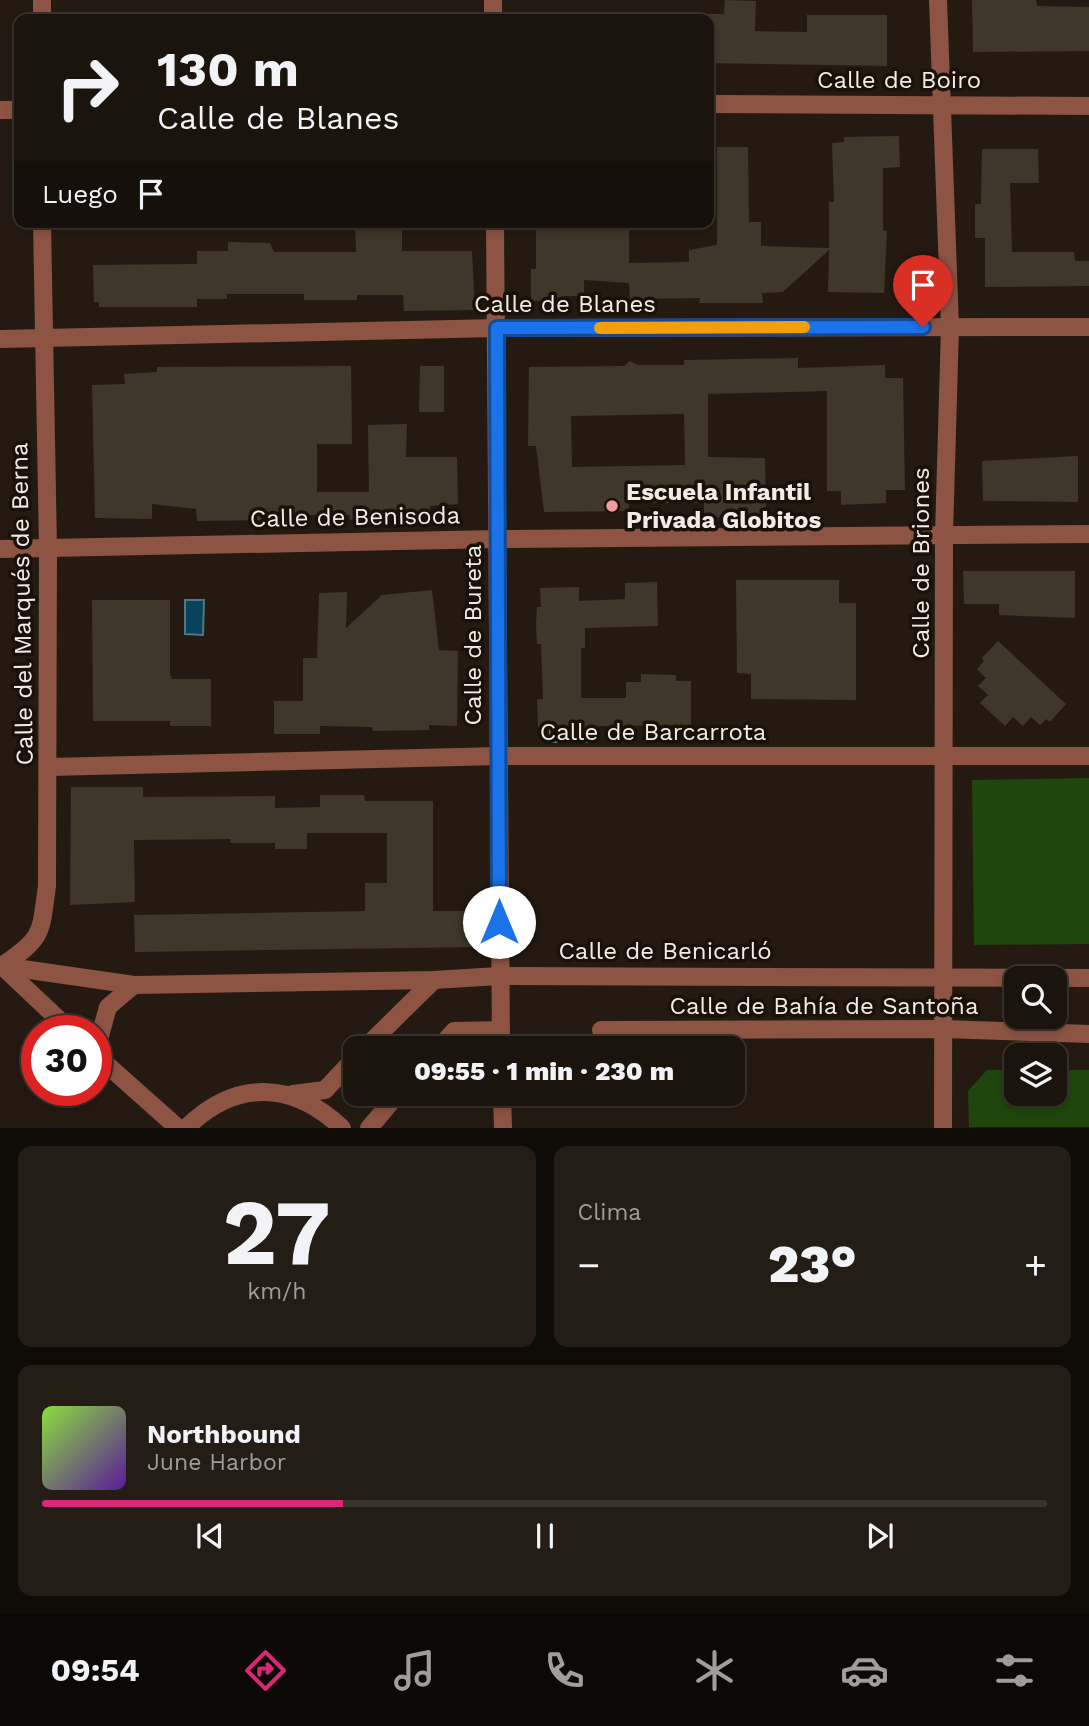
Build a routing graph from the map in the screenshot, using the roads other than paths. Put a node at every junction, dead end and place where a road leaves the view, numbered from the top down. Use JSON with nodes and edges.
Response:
{"nodes":[{"id":1,"x":937,"y":0,"type":"edge"},
{"id":2,"x":714,"y":104,"type":"edge"},
{"id":3,"x":940,"y":105,"type":"junction"},
{"id":4,"x":1089,"y":106,"type":"edge"},
{"id":5,"x":42,"y":228,"type":"edge"},
{"id":6,"x":495,"y":228,"type":"edge"},
{"id":7,"x":950,"y":327,"type":"junction"},
{"id":8,"x":1089,"y":327,"type":"edge"},
{"id":9,"x":497,"y":328,"type":"junction"},
{"id":10,"x":0,"y":339,"type":"edge"},
{"id":11,"x":42,"y":339,"type":"junction"},
{"id":12,"x":1089,"y":534,"type":"edge"},
{"id":13,"x":944,"y":535,"type":"junction"},
{"id":14,"x":497,"y":539,"type":"junction"},
{"id":15,"x":48,"y":548,"type":"junction"},
{"id":16,"x":0,"y":549,"type":"edge"},
{"id":17,"x":499,"y":756,"type":"junction"},
{"id":18,"x":1089,"y":756,"type":"edge"},
{"id":19,"x":945,"y":757,"type":"junction"},
{"id":20,"x":48,"y":767,"type":"junction"},
{"id":21,"x":1,"y":965,"type":"edge"},
{"id":22,"x":499,"y":976,"type":"junction"},
{"id":23,"x":944,"y":977,"type":"junction"},
{"id":24,"x":1089,"y":978,"type":"edge"},
{"id":25,"x":434,"y":980,"type":"junction"},
{"id":26,"x":134,"y":985,"type":"junction"},
{"id":27,"x":54,"y":1015,"type":"edge"},
{"id":28,"x":106,"y":1015,"type":"edge"},
{"id":29,"x":943,"y":1029,"type":"junction"},
{"id":30,"x":601,"y":1030,"type":"dead end"},
{"id":31,"x":1089,"y":1034,"type":"edge"},
{"id":32,"x":377,"y":1036,"type":"edge"},
{"id":33,"x":450,"y":1036,"type":"edge"},
{"id":34,"x":483,"y":1036,"type":"edge"},
{"id":35,"x":501,"y":1036,"type":"edge"},
{"id":36,"x":112,"y":1068,"type":"edge"},
{"id":37,"x":343,"y":1071,"type":"edge"},
{"id":38,"x":292,"y":1095,"type":"junction"},
{"id":39,"x":388,"y":1106,"type":"edge"},
{"id":40,"x":502,"y":1106,"type":"edge"},
{"id":41,"x":177,"y":1128,"type":"edge"},
{"id":42,"x":186,"y":1128,"type":"edge"},
{"id":43,"x":342,"y":1128,"type":"edge"},
{"id":44,"x":369,"y":1128,"type":"edge"},
{"id":45,"x":503,"y":1128,"type":"edge"},
{"id":46,"x":943,"y":1128,"type":"edge"}],
"edges":[{"from":1,"to":3,"type":"street","name":"Calle de Briones"},
{"from":2,"to":3,"type":"street","name":"Calle de Boiro"},
{"from":3,"to":4,"type":"street","name":"Calle de Boiro"},
{"from":3,"to":7,"type":"street","name":"Calle de Briones"},
{"from":5,"to":11,"type":"street","name":"Calle del Marqués de Berna"},
{"from":6,"to":9,"type":"street","name":"Calle de Bureta"},
{"from":7,"to":8,"type":"street","name":"Calle de Blanes"},
{"from":7,"to":9,"type":"street","name":"Calle de Blanes"},
{"from":7,"to":13,"type":"street","name":"Calle de Briones"},
{"from":9,"to":11,"type":"street","name":"Calle de Blanes"},
{"from":9,"to":14,"type":"street","name":"Calle de Bureta"},
{"from":10,"to":11,"type":"street","name":"Calle de Blanes"},
{"from":11,"to":15,"type":"street","name":"Calle del Marqués de Berna"},
{"from":12,"to":13,"type":"street","name":"Calle de Benisoda"},
{"from":13,"to":14,"type":"street","name":"Calle de Benisoda"},
{"from":13,"to":19,"type":"street","name":"Calle de Briones"},
{"from":14,"to":15,"type":"street","name":"Calle de Benisoda"},
{"from":14,"to":17,"type":"street","name":"Calle de Bureta"},
{"from":15,"to":16,"type":"street","name":"Calle de Benisoda"},
{"from":15,"to":20,"type":"street","name":"Calle del Marqués de Berna"},
{"from":17,"to":19,"type":"street","name":"Calle de Barcarrota"},
{"from":17,"to":20,"type":"street","name":"Calle de Barcarrota"},
{"from":17,"to":22,"type":"street","name":"Calle de Bureta"},
{"from":18,"to":19,"type":"street","name":"Calle de Barcarrota"},
{"from":19,"to":23,"type":"street","name":"Calle de Briones"},
{"from":20,"to":21,"type":"street","name":"Calle del Marqués de Berna"},
{"from":21,"to":26,"type":"street","name":"Calle de Benicarló"},
{"from":21,"to":27,"type":"street"},
{"from":22,"to":23,"type":"street","name":"Calle de Benicarló"},
{"from":22,"to":25,"type":"street","name":"Calle de Benicarló"},
{"from":22,"to":35,"type":"street","name":"Calle de Bureta"},
{"from":23,"to":24,"type":"street","name":"Calle de Bahía de Santoña"},
{"from":23,"to":29,"type":"street","name":"Calle de Briones"},
{"from":25,"to":26,"type":"street","name":"Calle de Benicarló"},
{"from":25,"to":32,"type":"street"},
{"from":26,"to":28,"type":"street"},
{"from":29,"to":30,"type":"street","name":"Calle de Bahía de Santoña"},
{"from":29,"to":31,"type":"street","name":"Calle de Bahía de Santoña"},
{"from":29,"to":46,"type":"street","name":"Calle de Briones"},
{"from":33,"to":34,"type":"street"},
{"from":36,"to":41,"type":"street"},
{"from":37,"to":38,"type":"street"},
{"from":38,"to":42,"type":"street"},
{"from":38,"to":43,"type":"street"},
{"from":39,"to":44,"type":"street"},
{"from":40,"to":45,"type":"street"}]}
